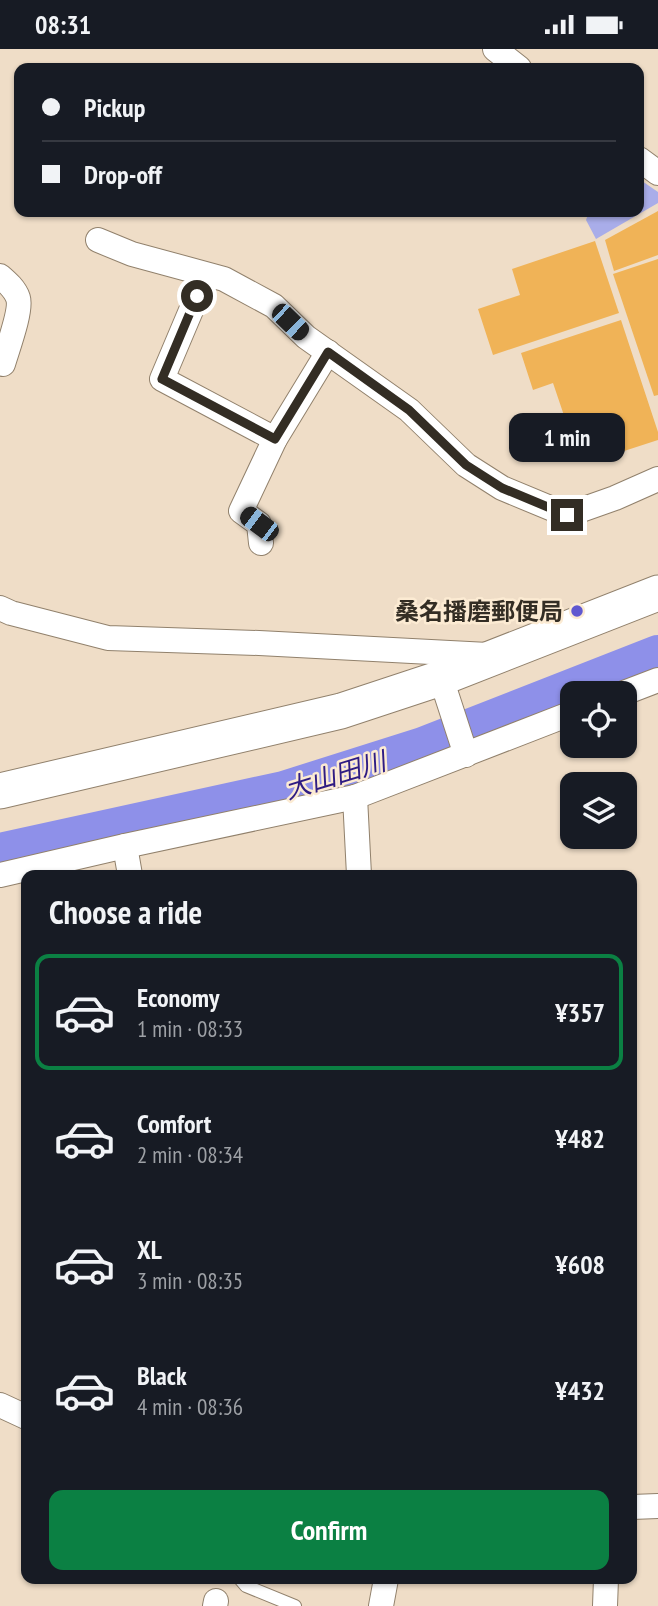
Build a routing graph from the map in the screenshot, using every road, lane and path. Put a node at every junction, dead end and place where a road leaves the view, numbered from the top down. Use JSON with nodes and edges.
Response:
{"nodes":[{"id":1,"x":495,"y":49,"type":"edge"},
{"id":2,"x":513,"y":63,"type":"edge"},
{"id":3,"x":98,"y":240,"type":"dead end"},
{"id":4,"x":206,"y":275,"type":"junction"},
{"id":5,"x":0,"y":276,"type":"edge"},
{"id":6,"x":328,"y":352,"type":"junction"},
{"id":7,"x":1,"y":368,"type":"edge"},
{"id":8,"x":275,"y":439,"type":"junction"},
{"id":9,"x":658,"y":479,"type":"edge"},
{"id":10,"x":261,"y":543,"type":"dead end"},
{"id":11,"x":658,"y":593,"type":"edge"},
{"id":12,"x":0,"y":608,"type":"edge"},
{"id":13,"x":496,"y":656,"type":"junction"},
{"id":14,"x":658,"y":680,"type":"edge"},
{"id":15,"x":443,"y":685,"type":"junction"},
{"id":16,"x":637,"y":688,"type":"edge"},
{"id":17,"x":560,"y":717,"type":"edge"},
{"id":18,"x":465,"y":750,"type":"junction"},
{"id":19,"x":0,"y":792,"type":"edge"},
{"id":20,"x":355,"y":797,"type":"junction"},
{"id":21,"x":125,"y":846,"type":"junction"},
{"id":22,"x":21,"y":870,"type":"edge"},
{"id":23,"x":22,"y":870,"type":"edge"},
{"id":24,"x":129,"y":870,"type":"edge"},
{"id":25,"x":356,"y":870,"type":"edge"},
{"id":26,"x":0,"y":875,"type":"edge"},
{"id":27,"x":0,"y":1405,"type":"edge"},
{"id":28,"x":21,"y":1415,"type":"edge"},
{"id":29,"x":658,"y":1506,"type":"edge"},
{"id":30,"x":637,"y":1507,"type":"edge"},
{"id":31,"x":244,"y":1584,"type":"edge"},
{"id":32,"x":385,"y":1584,"type":"edge"},
{"id":33,"x":607,"y":1584,"type":"edge"},
{"id":34,"x":295,"y":1606,"type":"edge"},
{"id":35,"x":381,"y":1606,"type":"edge"},
{"id":36,"x":605,"y":1606,"type":"edge"}],
"edges":[{"from":1,"to":2,"type":"street"},
{"from":3,"to":4,"type":"street"},
{"from":4,"to":6,"type":"street"},
{"from":4,"to":8,"type":"street"},
{"from":5,"to":7,"type":"street"},
{"from":6,"to":8,"type":"street"},
{"from":6,"to":9,"type":"street"},
{"from":8,"to":10,"type":"street"},
{"from":11,"to":13,"type":"street"},
{"from":12,"to":13,"type":"street"},
{"from":13,"to":15,"type":"street"},
{"from":14,"to":16,"type":"street"},
{"from":15,"to":18,"type":"street"},
{"from":15,"to":19,"type":"street"},
{"from":17,"to":18,"type":"street"},
{"from":18,"to":20,"type":"street"},
{"from":20,"to":21,"type":"street"},
{"from":20,"to":25,"type":"street"},
{"from":21,"to":23,"type":"street"},
{"from":21,"to":24,"type":"street"},
{"from":22,"to":26,"type":"street"},
{"from":27,"to":28,"type":"street"},
{"from":29,"to":30,"type":"street"},
{"from":31,"to":34,"type":"lane"},
{"from":32,"to":35,"type":"street"},
{"from":33,"to":36,"type":"street"}]}
